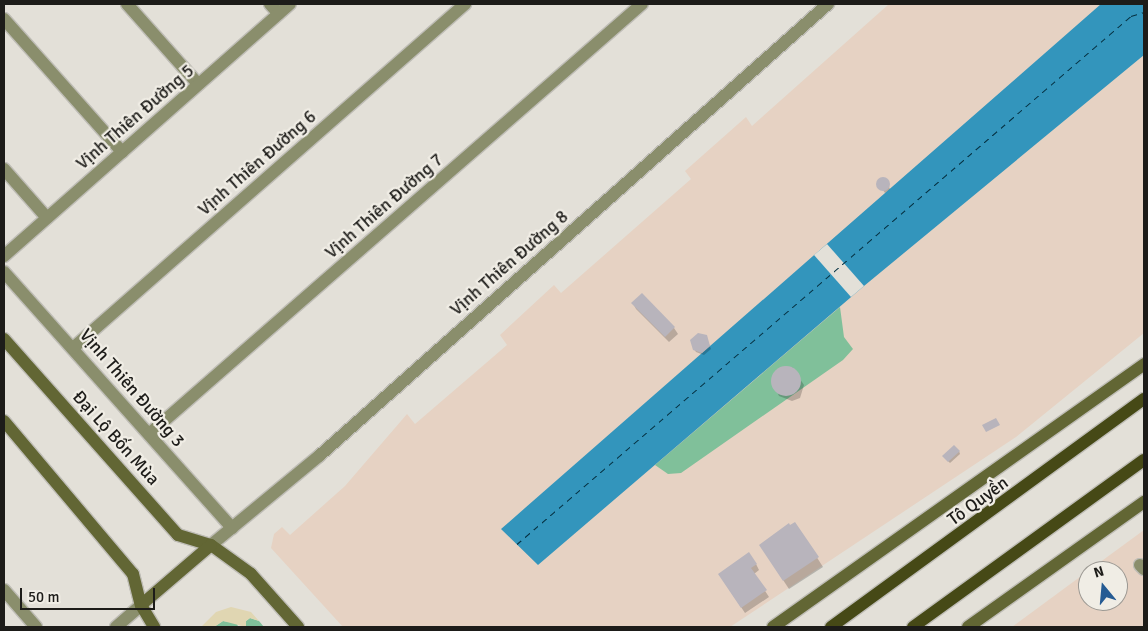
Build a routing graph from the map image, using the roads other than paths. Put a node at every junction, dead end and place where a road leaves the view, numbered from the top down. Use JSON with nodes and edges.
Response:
{"nodes":[{"id":1,"x":127,"y":4,"type":"edge"},
{"id":2,"x":270,"y":4,"type":"edge"},
{"id":3,"x":290,"y":4,"type":"edge"},
{"id":4,"x":465,"y":4,"type":"edge"},
{"id":5,"x":642,"y":4,"type":"edge"},
{"id":6,"x":828,"y":4,"type":"edge"},
{"id":7,"x":279,"y":14,"type":"junction"},
{"id":8,"x":4,"y":18,"type":"edge"},
{"id":9,"x":198,"y":84,"type":"junction"},
{"id":10,"x":122,"y":152,"type":"junction"},
{"id":11,"x":4,"y":169,"type":"edge"},
{"id":12,"x":47,"y":218,"type":"junction"},
{"id":13,"x":4,"y":256,"type":"edge"},
{"id":14,"x":4,"y":272,"type":"edge"},
{"id":15,"x":4,"y":339,"type":"edge"},
{"id":16,"x":73,"y":348,"type":"junction"},
{"id":17,"x":1144,"y":364,"type":"edge"},
{"id":18,"x":1144,"y":399,"type":"edge"},
{"id":19,"x":4,"y":421,"type":"edge"},
{"id":20,"x":149,"y":434,"type":"junction"},
{"id":21,"x":1144,"y":460,"type":"edge"},
{"id":22,"x":1144,"y":502,"type":"edge"},
{"id":23,"x":232,"y":528,"type":"junction"},
{"id":24,"x":211,"y":546,"type":"junction"},
{"id":25,"x":4,"y":590,"type":"edge"},
{"id":26,"x":141,"y":605,"type":"junction"},
{"id":27,"x":36,"y":627,"type":"edge"},
{"id":28,"x":116,"y":627,"type":"edge"},
{"id":29,"x":154,"y":627,"type":"edge"},
{"id":30,"x":298,"y":627,"type":"edge"},
{"id":31,"x":773,"y":627,"type":"edge"},
{"id":32,"x":831,"y":627,"type":"edge"},
{"id":33,"x":913,"y":627,"type":"edge"},
{"id":34,"x":968,"y":627,"type":"edge"}],
"edges":[{"from":1,"to":9,"type":"street"},
{"from":2,"to":7,"type":"street"},
{"from":3,"to":7,"type":"street","name":"Vịnh Thiên Đường 5"},
{"from":4,"to":16,"type":"street","name":"Vịnh Thiên Đường 6"},
{"from":5,"to":20,"type":"street","name":"Vịnh Thiên Đường 7"},
{"from":6,"to":23,"type":"street","name":"Vịnh Thiên Đường 8"},
{"from":7,"to":9,"type":"street","name":"Vịnh Thiên Đường 5"},
{"from":8,"to":10,"type":"street"},
{"from":9,"to":10,"type":"street","name":"Vịnh Thiên Đường 5"},
{"from":10,"to":12,"type":"street","name":"Vịnh Thiên Đường 5"},
{"from":11,"to":12,"type":"street"},
{"from":12,"to":13,"type":"street","name":"Vịnh Thiên Đường 5"},
{"from":14,"to":16,"type":"street","name":"Vịnh Thiên Đường 3"},
{"from":15,"to":24,"type":"main road","name":"Đại Lộ Bốn Mùa"},
{"from":16,"to":20,"type":"street","name":"Vịnh Thiên Đường 3"},
{"from":17,"to":31,"type":"main road"},
{"from":18,"to":32,"type":"main road","name":"Tô Quyền"},
{"from":19,"to":26,"type":"main road"},
{"from":20,"to":23,"type":"street","name":"Vịnh Thiên Đường 3"},
{"from":21,"to":33,"type":"main road"},
{"from":22,"to":34,"type":"main road"},
{"from":23,"to":24,"type":"street","name":"Vịnh Thiên Đường 8"},
{"from":24,"to":26,"type":"main road"},
{"from":24,"to":30,"type":"main road","name":"Đại Lộ Bốn Mùa"},
{"from":25,"to":27,"type":"street"},
{"from":26,"to":28,"type":"street"},
{"from":26,"to":29,"type":"main road"}]}
